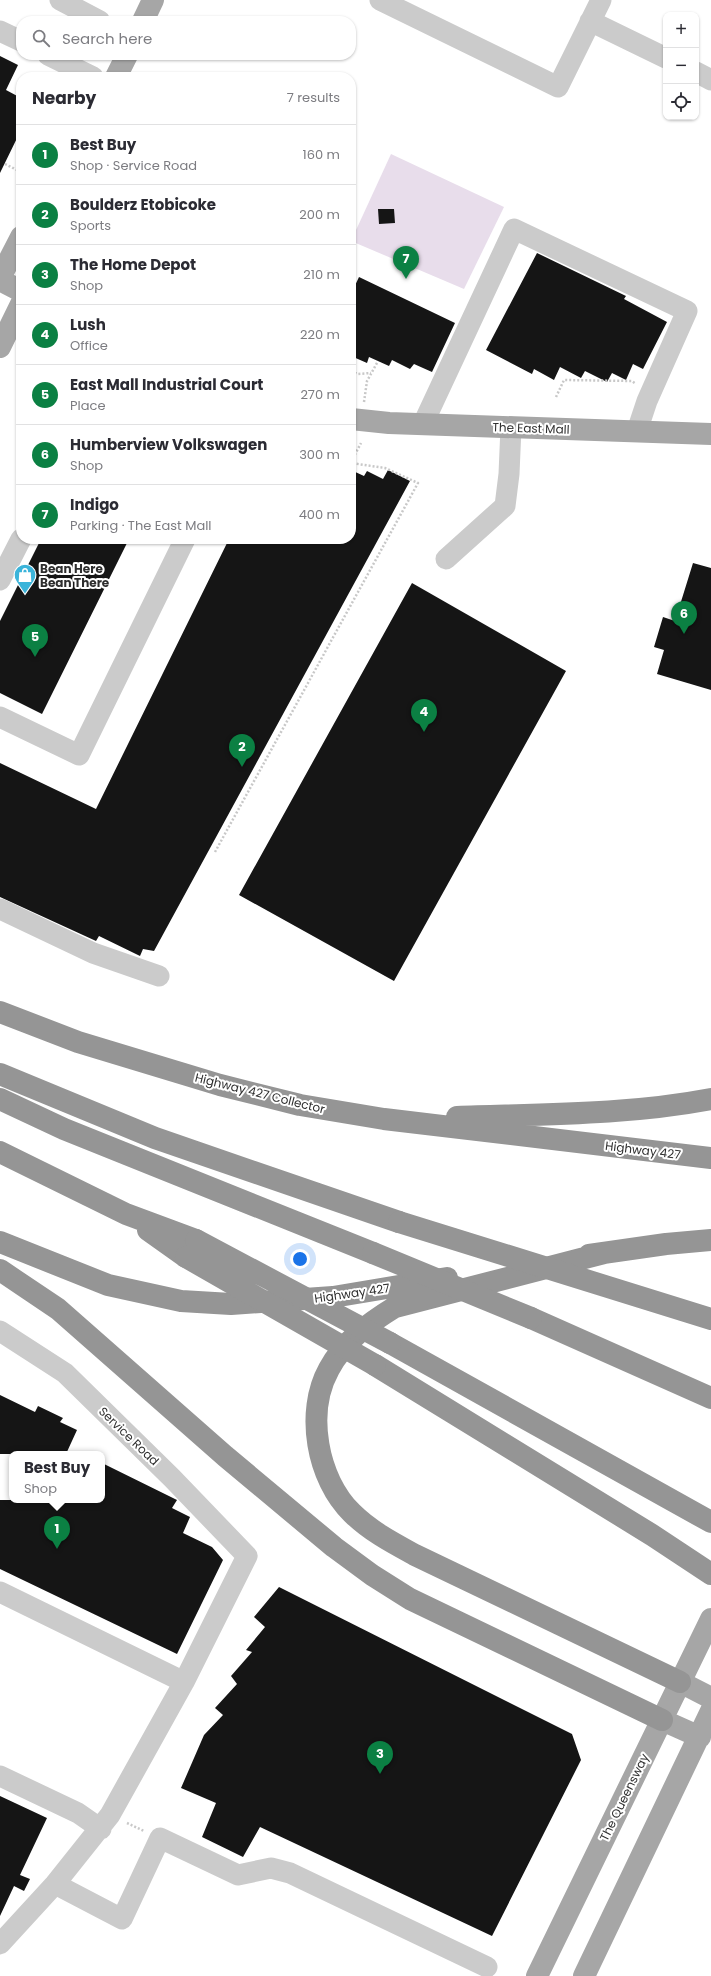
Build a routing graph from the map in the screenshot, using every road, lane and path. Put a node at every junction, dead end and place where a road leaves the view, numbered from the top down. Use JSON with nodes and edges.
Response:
{"nodes":[{"id":1,"x":60,"y":0,"type":"edge"},
{"id":2,"x":153,"y":0,"type":"edge"},
{"id":3,"x":380,"y":0,"type":"edge"},
{"id":4,"x":601,"y":0,"type":"edge"},
{"id":5,"x":90,"y":16,"type":"edge"},
{"id":6,"x":145,"y":16,"type":"edge"},
{"id":7,"x":590,"y":21,"type":"junction"},
{"id":8,"x":0,"y":31,"type":"edge"},
{"id":9,"x":16,"y":39,"type":"edge"},
{"id":10,"x":663,"y":57,"type":"edge"},
{"id":11,"x":58,"y":60,"type":"edge"},
{"id":12,"x":124,"y":60,"type":"edge"},
{"id":13,"x":83,"y":72,"type":"edge"},
{"id":14,"x":118,"y":72,"type":"edge"},
{"id":15,"x":699,"y":74,"type":"edge"},
{"id":16,"x":711,"y":80,"type":"edge"},
{"id":17,"x":4,"y":164,"type":"dead end"},
{"id":18,"x":16,"y":170,"type":"edge"},
{"id":19,"x":16,"y":247,"type":"edge"},
{"id":20,"x":0,"y":279,"type":"edge"},
{"id":21,"x":16,"y":288,"type":"edge"},
{"id":22,"x":14,"y":312,"type":"edge"},
{"id":23,"x":0,"y":347,"type":"edge"},
{"id":24,"x":378,"y":361,"type":"dead end"},
{"id":25,"x":356,"y":373,"type":"edge"},
{"id":26,"x":371,"y":373,"type":"junction"},
{"id":27,"x":651,"y":392,"type":"junction"},
{"id":28,"x":556,"y":397,"type":"dead end"},
{"id":29,"x":356,"y":419,"type":"edge"},
{"id":30,"x":423,"y":424,"type":"junction"},
{"id":31,"x":511,"y":427,"type":"junction"},
{"id":32,"x":637,"y":431,"type":"junction"},
{"id":33,"x":711,"y":434,"type":"edge"},
{"id":34,"x":361,"y":443,"type":"dead end"},
{"id":35,"x":356,"y":453,"type":"edge"},
{"id":36,"x":356,"y":464,"type":"edge"},
{"id":37,"x":18,"y":544,"type":"edge"},
{"id":38,"x":183,"y":544,"type":"edge"},
{"id":39,"x":446,"y":559,"type":"dead end"},
{"id":40,"x":0,"y":580,"type":"edge"},
{"id":41,"x":0,"y":717,"type":"edge"},
{"id":42,"x":215,"y":852,"type":"dead end"},
{"id":43,"x":0,"y":909,"type":"edge"},
{"id":44,"x":159,"y":976,"type":"dead end"},
{"id":45,"x":0,"y":1012,"type":"edge"},
{"id":46,"x":0,"y":1074,"type":"edge"},
{"id":47,"x":0,"y":1099,"type":"edge"},
{"id":48,"x":711,"y":1099,"type":"edge"},
{"id":49,"x":384,"y":1119,"type":"junction"},
{"id":50,"x":552,"y":1139,"type":"junction"},
{"id":51,"x":711,"y":1142,"type":"edge"},
{"id":52,"x":0,"y":1152,"type":"edge"},
{"id":53,"x":711,"y":1158,"type":"edge"},
{"id":54,"x":711,"y":1240,"type":"edge"},
{"id":55,"x":0,"y":1242,"type":"edge"},
{"id":56,"x":191,"y":1249,"type":"junction"},
{"id":57,"x":604,"y":1253,"type":"junction"},
{"id":58,"x":0,"y":1270,"type":"edge"},
{"id":59,"x":711,"y":1319,"type":"edge"},
{"id":60,"x":0,"y":1331,"type":"edge"},
{"id":61,"x":711,"y":1398,"type":"edge"},
{"id":62,"x":711,"y":1522,"type":"edge"},
{"id":63,"x":711,"y":1574,"type":"edge"},
{"id":64,"x":0,"y":1592,"type":"edge"},
{"id":65,"x":711,"y":1619,"type":"edge"},
{"id":66,"x":184,"y":1682,"type":"junction"},
{"id":67,"x":680,"y":1682,"type":"junction"},
{"id":68,"x":711,"y":1698,"type":"edge"},
{"id":69,"x":711,"y":1711,"type":"edge"},
{"id":70,"x":662,"y":1720,"type":"junction"},
{"id":71,"x":706,"y":1739,"type":"edge"},
{"id":72,"x":0,"y":1776,"type":"edge"},
{"id":73,"x":106,"y":1822,"type":"junction"},
{"id":74,"x":160,"y":1838,"type":"junction"},
{"id":75,"x":55,"y":1884,"type":"junction"},
{"id":76,"x":0,"y":1944,"type":"edge"},
{"id":77,"x":487,"y":1967,"type":"dead end"},
{"id":78,"x":537,"y":1976,"type":"edge"},
{"id":79,"x":584,"y":1976,"type":"edge"}],
"edges":[{"from":1,"to":5,"type":"street"},
{"from":2,"to":6,"type":"main road"},
{"from":3,"to":7,"type":"street"},
{"from":4,"to":7,"type":"street"},
{"from":7,"to":10,"type":"street"},
{"from":8,"to":9,"type":"street"},
{"from":11,"to":13,"type":"street"},
{"from":12,"to":14,"type":"main road"},
{"from":15,"to":16,"type":"street"},
{"from":17,"to":18,"type":"path"},
{"from":19,"to":20,"type":"main road"},
{"from":20,"to":21,"type":"main road"},
{"from":22,"to":23,"type":"main road"},
{"from":24,"to":26,"type":"path"},
{"from":25,"to":26,"type":"path"},
{"from":26,"to":29,"type":"path"},
{"from":27,"to":28,"type":"path"},
{"from":27,"to":30,"type":"street"},
{"from":27,"to":32,"type":"street"},
{"from":29,"to":30,"type":"main road","name":"The East Mall"},
{"from":30,"to":31,"type":"main road","name":"The East Mall"},
{"from":31,"to":32,"type":"main road","name":"The East Mall"},
{"from":31,"to":39,"type":"street"},
{"from":32,"to":33,"type":"main road","name":"The East Mall"},
{"from":34,"to":35,"type":"path"},
{"from":36,"to":42,"type":"path"},
{"from":37,"to":40,"type":"street"},
{"from":38,"to":41,"type":"street"},
{"from":43,"to":44,"type":"street"},
{"from":45,"to":49,"type":"highway","name":"Highway 427 Collector"},
{"from":46,"to":59,"type":"highway","bridge":true},
{"from":47,"to":61,"type":"highway","bridge":true},
{"from":48,"to":49,"type":"highway"},
{"from":49,"to":50,"type":"highway","name":"Highway 427 Collector"},
{"from":50,"to":51,"type":"highway"},
{"from":50,"to":53,"type":"highway","name":"Highway 427"},
{"from":52,"to":56,"type":"highway"},
{"from":54,"to":57,"type":"highway","name":"Highway 427"},
{"from":55,"to":57,"type":"highway","name":"Highway 427"},
{"from":56,"to":62,"type":"highway","bridge":true},
{"from":56,"to":63,"type":"highway","bridge":true},
{"from":57,"to":67,"type":"highway"},
{"from":58,"to":70,"type":"highway"},
{"from":60,"to":66,"type":"street","name":"Service Road"},
{"from":64,"to":66,"type":"street"},
{"from":65,"to":67,"type":"main road","name":"The Queensway"},
{"from":66,"to":73,"type":"street"},
{"from":67,"to":68,"type":"main road"},
{"from":67,"to":70,"type":"main road","name":"The Queensway"},
{"from":69,"to":71,"type":"main road"},
{"from":70,"to":71,"type":"main road"},
{"from":70,"to":78,"type":"main road","name":"The Queensway"},
{"from":71,"to":79,"type":"main road"},
{"from":72,"to":73,"type":"street"},
{"from":73,"to":74,"type":"path"},
{"from":73,"to":75,"type":"street"},
{"from":74,"to":75,"type":"street"},
{"from":74,"to":77,"type":"street"},
{"from":75,"to":76,"type":"street"}]}
